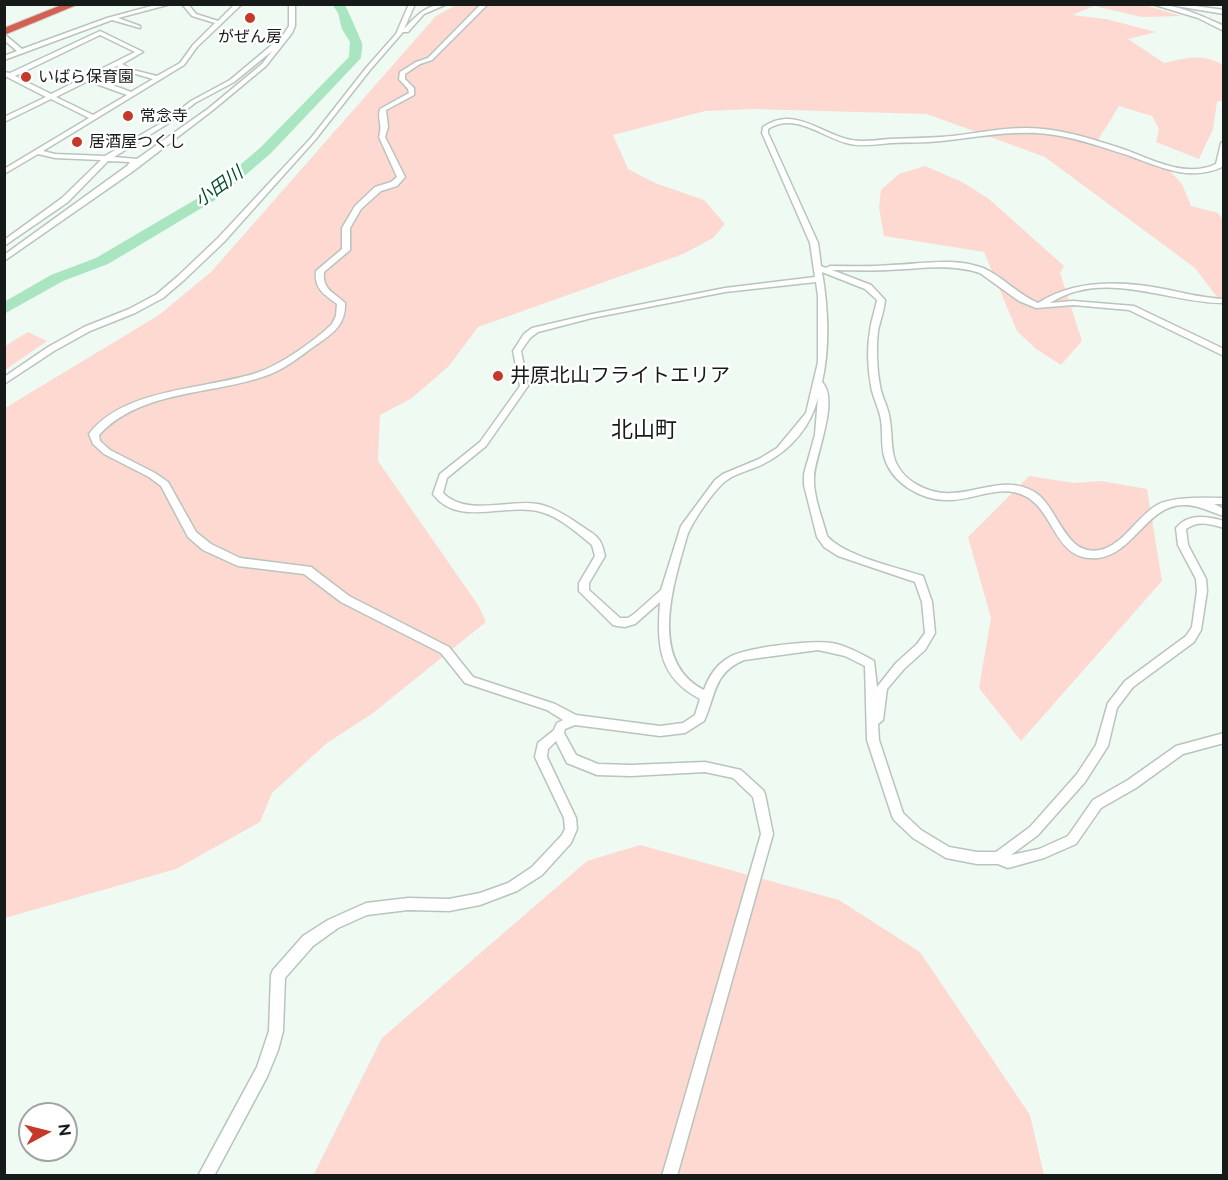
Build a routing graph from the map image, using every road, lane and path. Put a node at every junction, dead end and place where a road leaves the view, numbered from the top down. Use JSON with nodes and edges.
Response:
{"nodes":[{"id":1,"x":74,"y":4,"type":"edge"},
{"id":2,"x":168,"y":4,"type":"edge"},
{"id":3,"x":184,"y":4,"type":"edge"},
{"id":4,"x":239,"y":4,"type":"edge"},
{"id":5,"x":292,"y":4,"type":"edge"},
{"id":6,"x":412,"y":4,"type":"edge"},
{"id":7,"x":444,"y":4,"type":"edge"},
{"id":8,"x":485,"y":4,"type":"edge"},
{"id":9,"x":1155,"y":4,"type":"edge"},
{"id":10,"x":1160,"y":4,"type":"edge"},
{"id":11,"x":53,"y":8,"type":"edge"},
{"id":12,"x":1224,"y":12,"type":"edge"},
{"id":13,"x":111,"y":18,"type":"junction"},
{"id":14,"x":220,"y":23,"type":"junction"},
{"id":15,"x":138,"y":27,"type":"dead end"},
{"id":16,"x":1224,"y":29,"type":"edge"},
{"id":17,"x":289,"y":33,"type":"junction"},
{"id":18,"x":4,"y":34,"type":"edge"},
{"id":19,"x":399,"y":35,"type":"junction"},
{"id":20,"x":22,"y":52,"type":"junction"},
{"id":21,"x":4,"y":58,"type":"edge"},
{"id":22,"x":117,"y":64,"type":"junction"},
{"id":23,"x":7,"y":75,"type":"edge"},
{"id":24,"x":90,"y":79,"type":"junction"},
{"id":25,"x":159,"y":79,"type":"junction"},
{"id":26,"x":134,"y":95,"type":"junction"},
{"id":27,"x":54,"y":97,"type":"junction"},
{"id":28,"x":94,"y":118,"type":"junction"},
{"id":29,"x":4,"y":120,"type":"edge"},
{"id":30,"x":1224,"y":143,"type":"edge"},
{"id":31,"x":37,"y":152,"type":"junction"},
{"id":32,"x":107,"y":158,"type":"junction"},
{"id":33,"x":129,"y":170,"type":"junction"},
{"id":34,"x":4,"y":172,"type":"edge"},
{"id":35,"x":67,"y":215,"type":"junction"},
{"id":36,"x":4,"y":231,"type":"edge"},
{"id":37,"x":17,"y":234,"type":"junction"},
{"id":38,"x":4,"y":244,"type":"edge"},
{"id":39,"x":4,"y":259,"type":"edge"},
{"id":40,"x":819,"y":268,"type":"junction"},
{"id":41,"x":820,"y":279,"type":"junction"},
{"id":42,"x":1224,"y":301,"type":"edge"},
{"id":43,"x":1039,"y":306,"type":"junction"},
{"id":44,"x":1224,"y":353,"type":"edge"},
{"id":45,"x":4,"y":381,"type":"edge"},
{"id":46,"x":817,"y":383,"type":"junction"},
{"id":47,"x":1224,"y":501,"type":"edge"},
{"id":48,"x":1196,"y":503,"type":"junction"},
{"id":49,"x":1224,"y":513,"type":"edge"},
{"id":50,"x":1224,"y":525,"type":"edge"},
{"id":51,"x":666,"y":592,"type":"junction"},
{"id":52,"x":706,"y":698,"type":"junction"},
{"id":53,"x":574,"y":720,"type":"junction"},
{"id":54,"x":871,"y":722,"type":"junction"},
{"id":55,"x":558,"y":733,"type":"junction"},
{"id":56,"x":1224,"y":738,"type":"edge"},
{"id":57,"x":998,"y":858,"type":"junction"},
{"id":58,"x":205,"y":1176,"type":"edge"},
{"id":59,"x":669,"y":1176,"type":"edge"}],
"edges":[{"from":1,"to":11,"type":"highway"},
{"from":2,"to":13,"type":"street"},
{"from":3,"to":14,"type":"street"},
{"from":4,"to":14,"type":"street"},
{"from":5,"to":17,"type":"street"},
{"from":6,"to":19,"type":"street"},
{"from":7,"to":19,"type":"street"},
{"from":8,"to":53,"type":"street"},
{"from":9,"to":16,"type":"street"},
{"from":10,"to":12,"type":"street"},
{"from":11,"to":18,"type":"highway"},
{"from":13,"to":15,"type":"street"},
{"from":13,"to":20,"type":"street"},
{"from":14,"to":25,"type":"street"},
{"from":17,"to":32,"type":"street"},
{"from":17,"to":33,"type":"street"},
{"from":18,"to":20,"type":"street"},
{"from":19,"to":45,"type":"street"},
{"from":20,"to":21,"type":"street"},
{"from":22,"to":23,"type":"street"},
{"from":22,"to":24,"type":"street"},
{"from":22,"to":25,"type":"street"},
{"from":23,"to":27,"type":"street"},
{"from":24,"to":26,"type":"street"},
{"from":24,"to":27,"type":"street"},
{"from":25,"to":26,"type":"street"},
{"from":26,"to":28,"type":"street"},
{"from":27,"to":28,"type":"street"},
{"from":27,"to":29,"type":"street"},
{"from":28,"to":31,"type":"street"},
{"from":30,"to":40,"type":"street"},
{"from":31,"to":32,"type":"street"},
{"from":31,"to":34,"type":"street"},
{"from":32,"to":33,"type":"street"},
{"from":32,"to":37,"type":"street"},
{"from":33,"to":35,"type":"street"},
{"from":35,"to":37,"type":"street"},
{"from":35,"to":39,"type":"street"},
{"from":36,"to":37,"type":"street"},
{"from":37,"to":38,"type":"street"},
{"from":40,"to":41,"type":"street"},
{"from":40,"to":43,"type":"street"},
{"from":40,"to":48,"type":"street"},
{"from":41,"to":46,"type":"street"},
{"from":41,"to":51,"type":"street"},
{"from":42,"to":43,"type":"street"},
{"from":43,"to":44,"type":"street"},
{"from":46,"to":51,"type":"street"},
{"from":46,"to":54,"type":"street"},
{"from":47,"to":48,"type":"street"},
{"from":48,"to":49,"type":"street"},
{"from":50,"to":57,"type":"street"},
{"from":51,"to":52,"type":"street"},
{"from":52,"to":53,"type":"street"},
{"from":52,"to":54,"type":"street"},
{"from":53,"to":55,"type":"street"},
{"from":54,"to":57,"type":"street"},
{"from":55,"to":58,"type":"street"},
{"from":55,"to":59,"type":"street"},
{"from":56,"to":57,"type":"street"}]}
